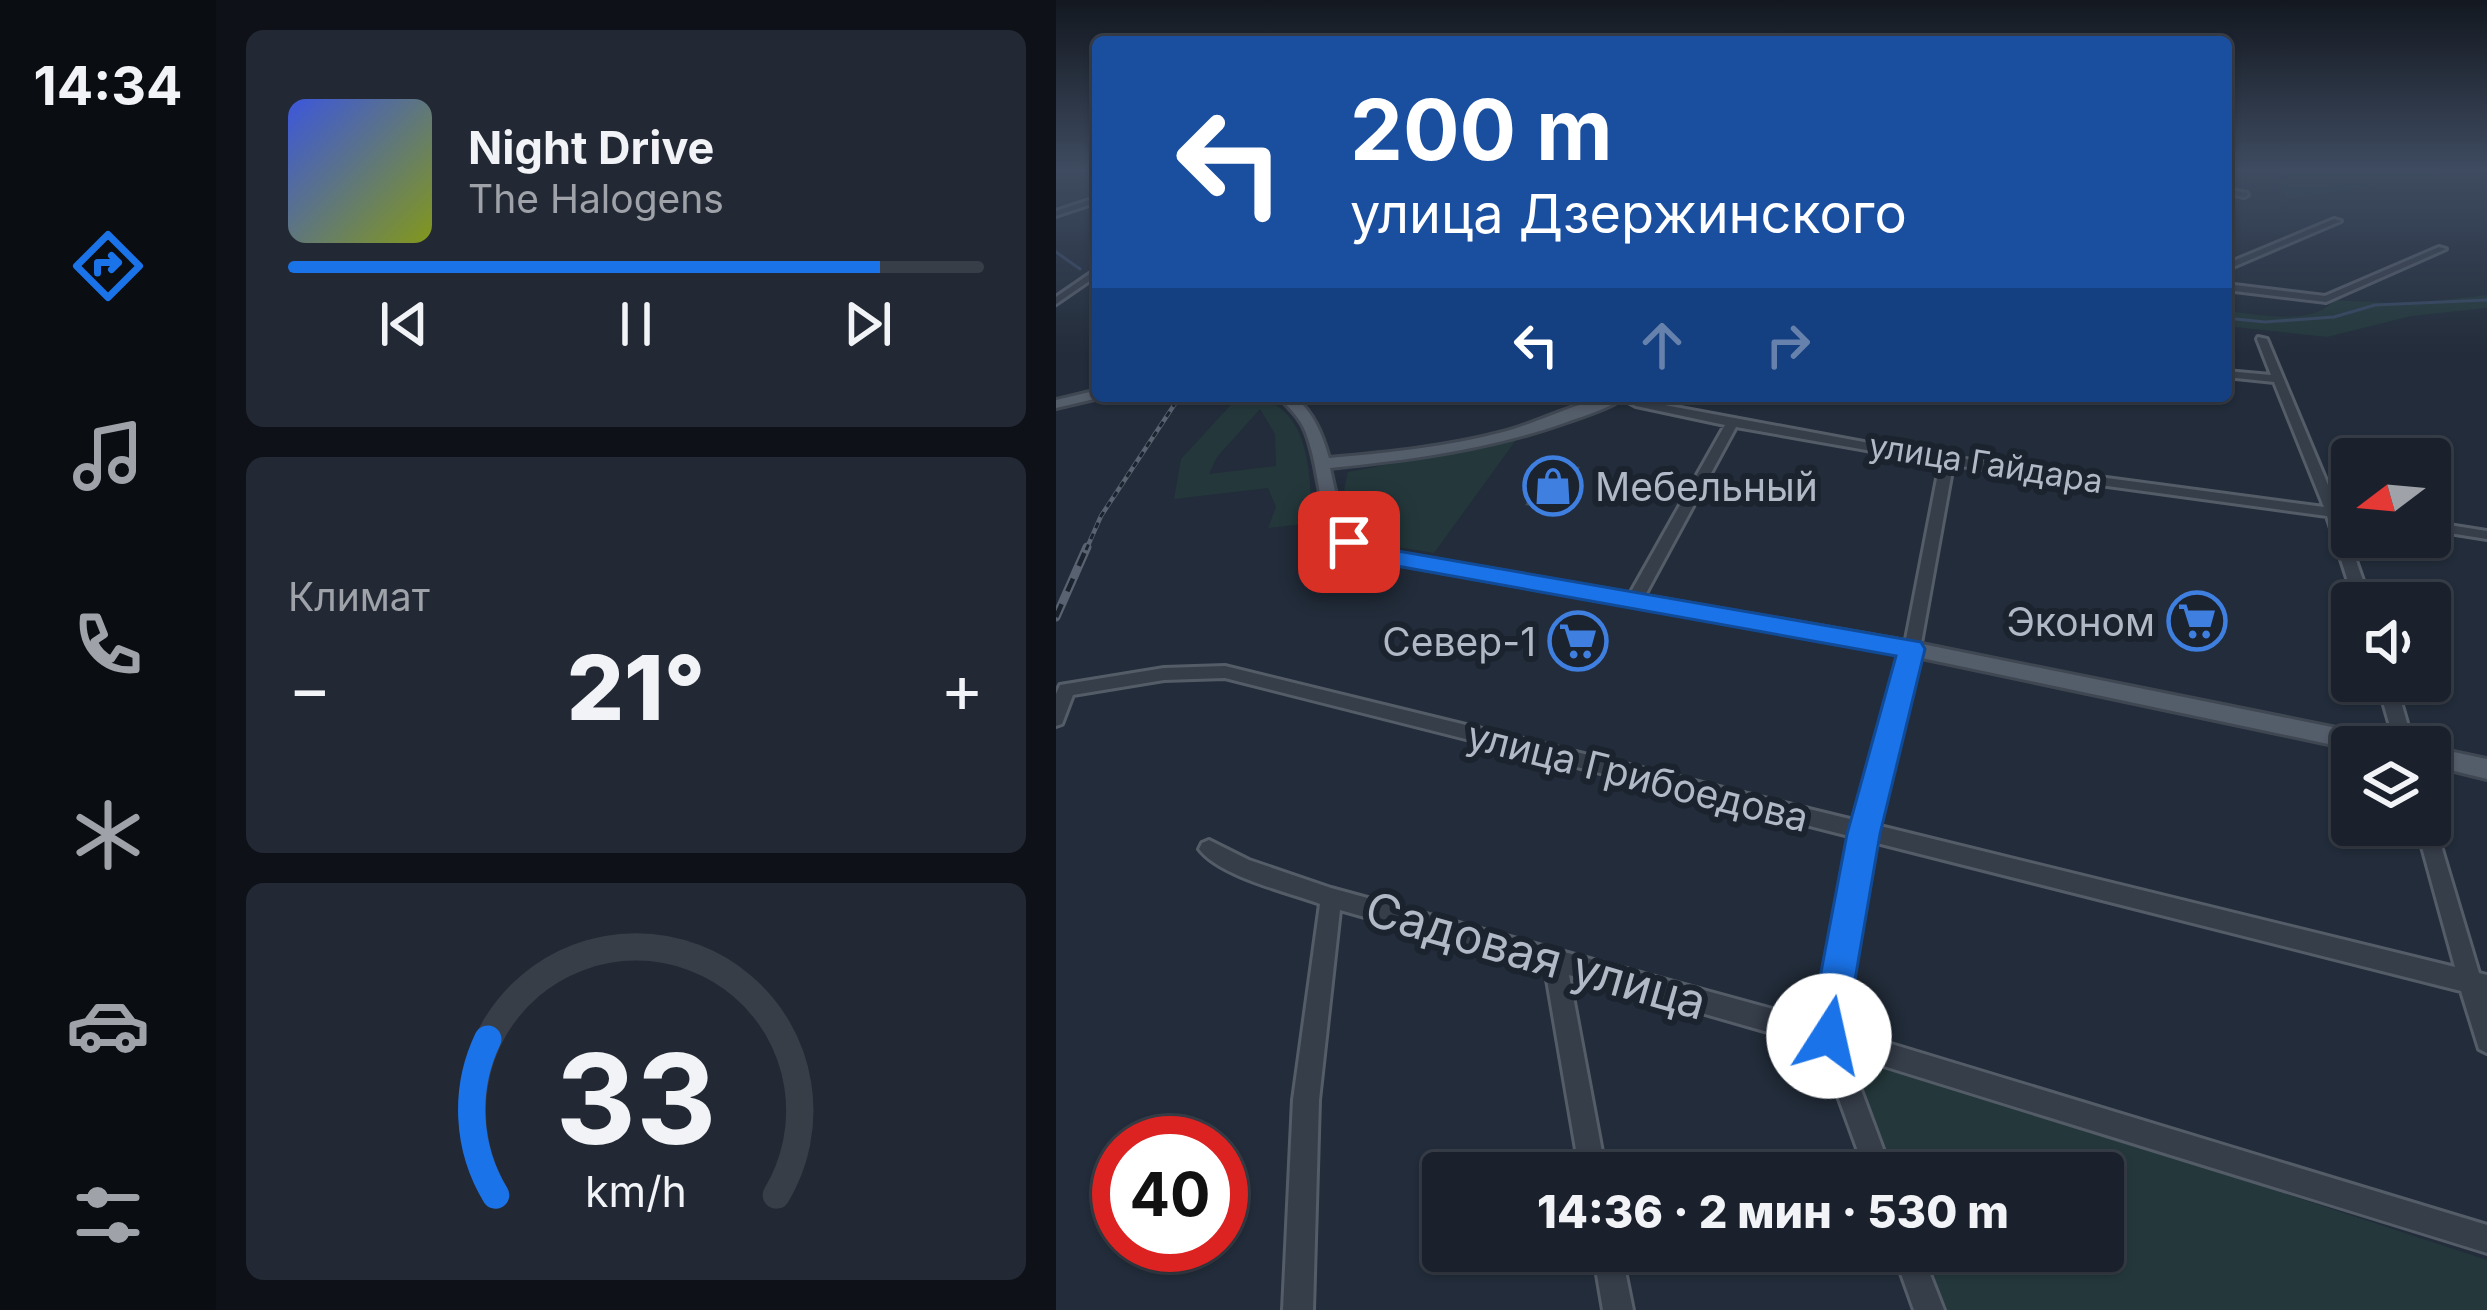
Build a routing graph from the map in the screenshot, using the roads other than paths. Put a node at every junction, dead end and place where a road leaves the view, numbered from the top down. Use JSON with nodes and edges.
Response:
{"nodes":[{"id":1,"x":2306,"y":233,"type":"edge"},
{"id":2,"x":2442,"y":249,"type":"dead end"},
{"id":3,"x":2232,"y":264,"type":"edge"},
{"id":4,"x":1092,"y":275,"type":"edge"},
{"id":5,"x":2232,"y":288,"type":"edge"},
{"id":6,"x":1056,"y":301,"type":"edge"},
{"id":7,"x":2262,"y":339,"type":"dead end"},
{"id":8,"x":2232,"y":375,"type":"edge"},
{"id":9,"x":2279,"y":379,"type":"junction"},
{"id":10,"x":1092,"y":395,"type":"edge"},
{"id":11,"x":1293,"y":402,"type":"edge"},
{"id":12,"x":1605,"y":402,"type":"edge"},
{"id":13,"x":1646,"y":402,"type":"edge"},
{"id":14,"x":1056,"y":405,"type":"edge"},
{"id":15,"x":1732,"y":423,"type":"junction"},
{"id":16,"x":1315,"y":433,"type":"junction"},
{"id":17,"x":1391,"y":457,"type":"junction"},
{"id":18,"x":1947,"y":461,"type":"junction"},
{"id":19,"x":1323,"y":473,"type":"junction"},
{"id":20,"x":2331,"y":508,"type":"edge"},
{"id":21,"x":2331,"y":513,"type":"edge"},
{"id":22,"x":2451,"y":529,"type":"edge"},
{"id":23,"x":2487,"y":535,"type":"edge"},
{"id":24,"x":1635,"y":599,"type":"junction"},
{"id":25,"x":1912,"y":649,"type":"junction"},
{"id":26,"x":1056,"y":719,"type":"edge"},
{"id":27,"x":2331,"y":736,"type":"edge"},
{"id":28,"x":2451,"y":761,"type":"edge"},
{"id":29,"x":2487,"y":769,"type":"edge"},
{"id":30,"x":1864,"y":834,"type":"junction"},
{"id":31,"x":2433,"y":846,"type":"edge"},
{"id":32,"x":1209,"y":849,"type":"dead end"},
{"id":33,"x":1330,"y":898,"type":"junction"},
{"id":34,"x":1555,"y":963,"type":"junction"},
{"id":35,"x":2478,"y":983,"type":"edge"},
{"id":36,"x":1829,"y":1036,"type":"junction"},
{"id":37,"x":2487,"y":1041,"type":"edge"},
{"id":38,"x":1589,"y":1152,"type":"edge"},
{"id":39,"x":1871,"y":1152,"type":"edge"},
{"id":40,"x":2487,"y":1239,"type":"edge"},
{"id":41,"x":1611,"y":1272,"type":"edge"},
{"id":42,"x":1915,"y":1272,"type":"edge"},
{"id":43,"x":1298,"y":1310,"type":"edge"},
{"id":44,"x":1618,"y":1310,"type":"edge"},
{"id":45,"x":1929,"y":1310,"type":"edge"}],
"edges":[{"from":1,"to":3,"type":"street"},
{"from":2,"to":5,"type":"street"},
{"from":4,"to":6,"type":"street"},
{"from":7,"to":9,"type":"street"},
{"from":8,"to":9,"type":"street"},
{"from":9,"to":20,"type":"street"},
{"from":10,"to":14,"type":"main road"},
{"from":11,"to":16,"type":"main road"},
{"from":12,"to":17,"type":"main road"},
{"from":13,"to":15,"type":"street","name":"улица Гайдара"},
{"from":15,"to":18,"type":"street","name":"улица Гайдара"},
{"from":15,"to":24,"type":"street"},
{"from":16,"to":17,"type":"main road"},
{"from":16,"to":19,"type":"main road"},
{"from":17,"to":19,"type":"main road"},
{"from":18,"to":21,"type":"street","name":"улица Гайдара"},
{"from":18,"to":25,"type":"street"},
{"from":19,"to":24,"type":"main road"},
{"from":22,"to":23,"type":"street"},
{"from":24,"to":25,"type":"main road"},
{"from":25,"to":27,"type":"main road"},
{"from":25,"to":30,"type":"street"},
{"from":26,"to":30,"type":"street","name":"улица Грибоедова"},
{"from":28,"to":29,"type":"main road"},
{"from":30,"to":35,"type":"street","name":"улица Грибоедова"},
{"from":30,"to":36,"type":"street"},
{"from":31,"to":35,"type":"street"},
{"from":32,"to":33,"type":"street","name":"Садовая улица"},
{"from":33,"to":34,"type":"street","name":"Садовая улица"},
{"from":33,"to":43,"type":"street"},
{"from":34,"to":36,"type":"street","name":"Садовая улица"},
{"from":34,"to":38,"type":"street"},
{"from":35,"to":37,"type":"street"},
{"from":36,"to":39,"type":"street"},
{"from":36,"to":40,"type":"street","name":"Садовая улица"},
{"from":41,"to":44,"type":"street"},
{"from":42,"to":45,"type":"street"}]}
